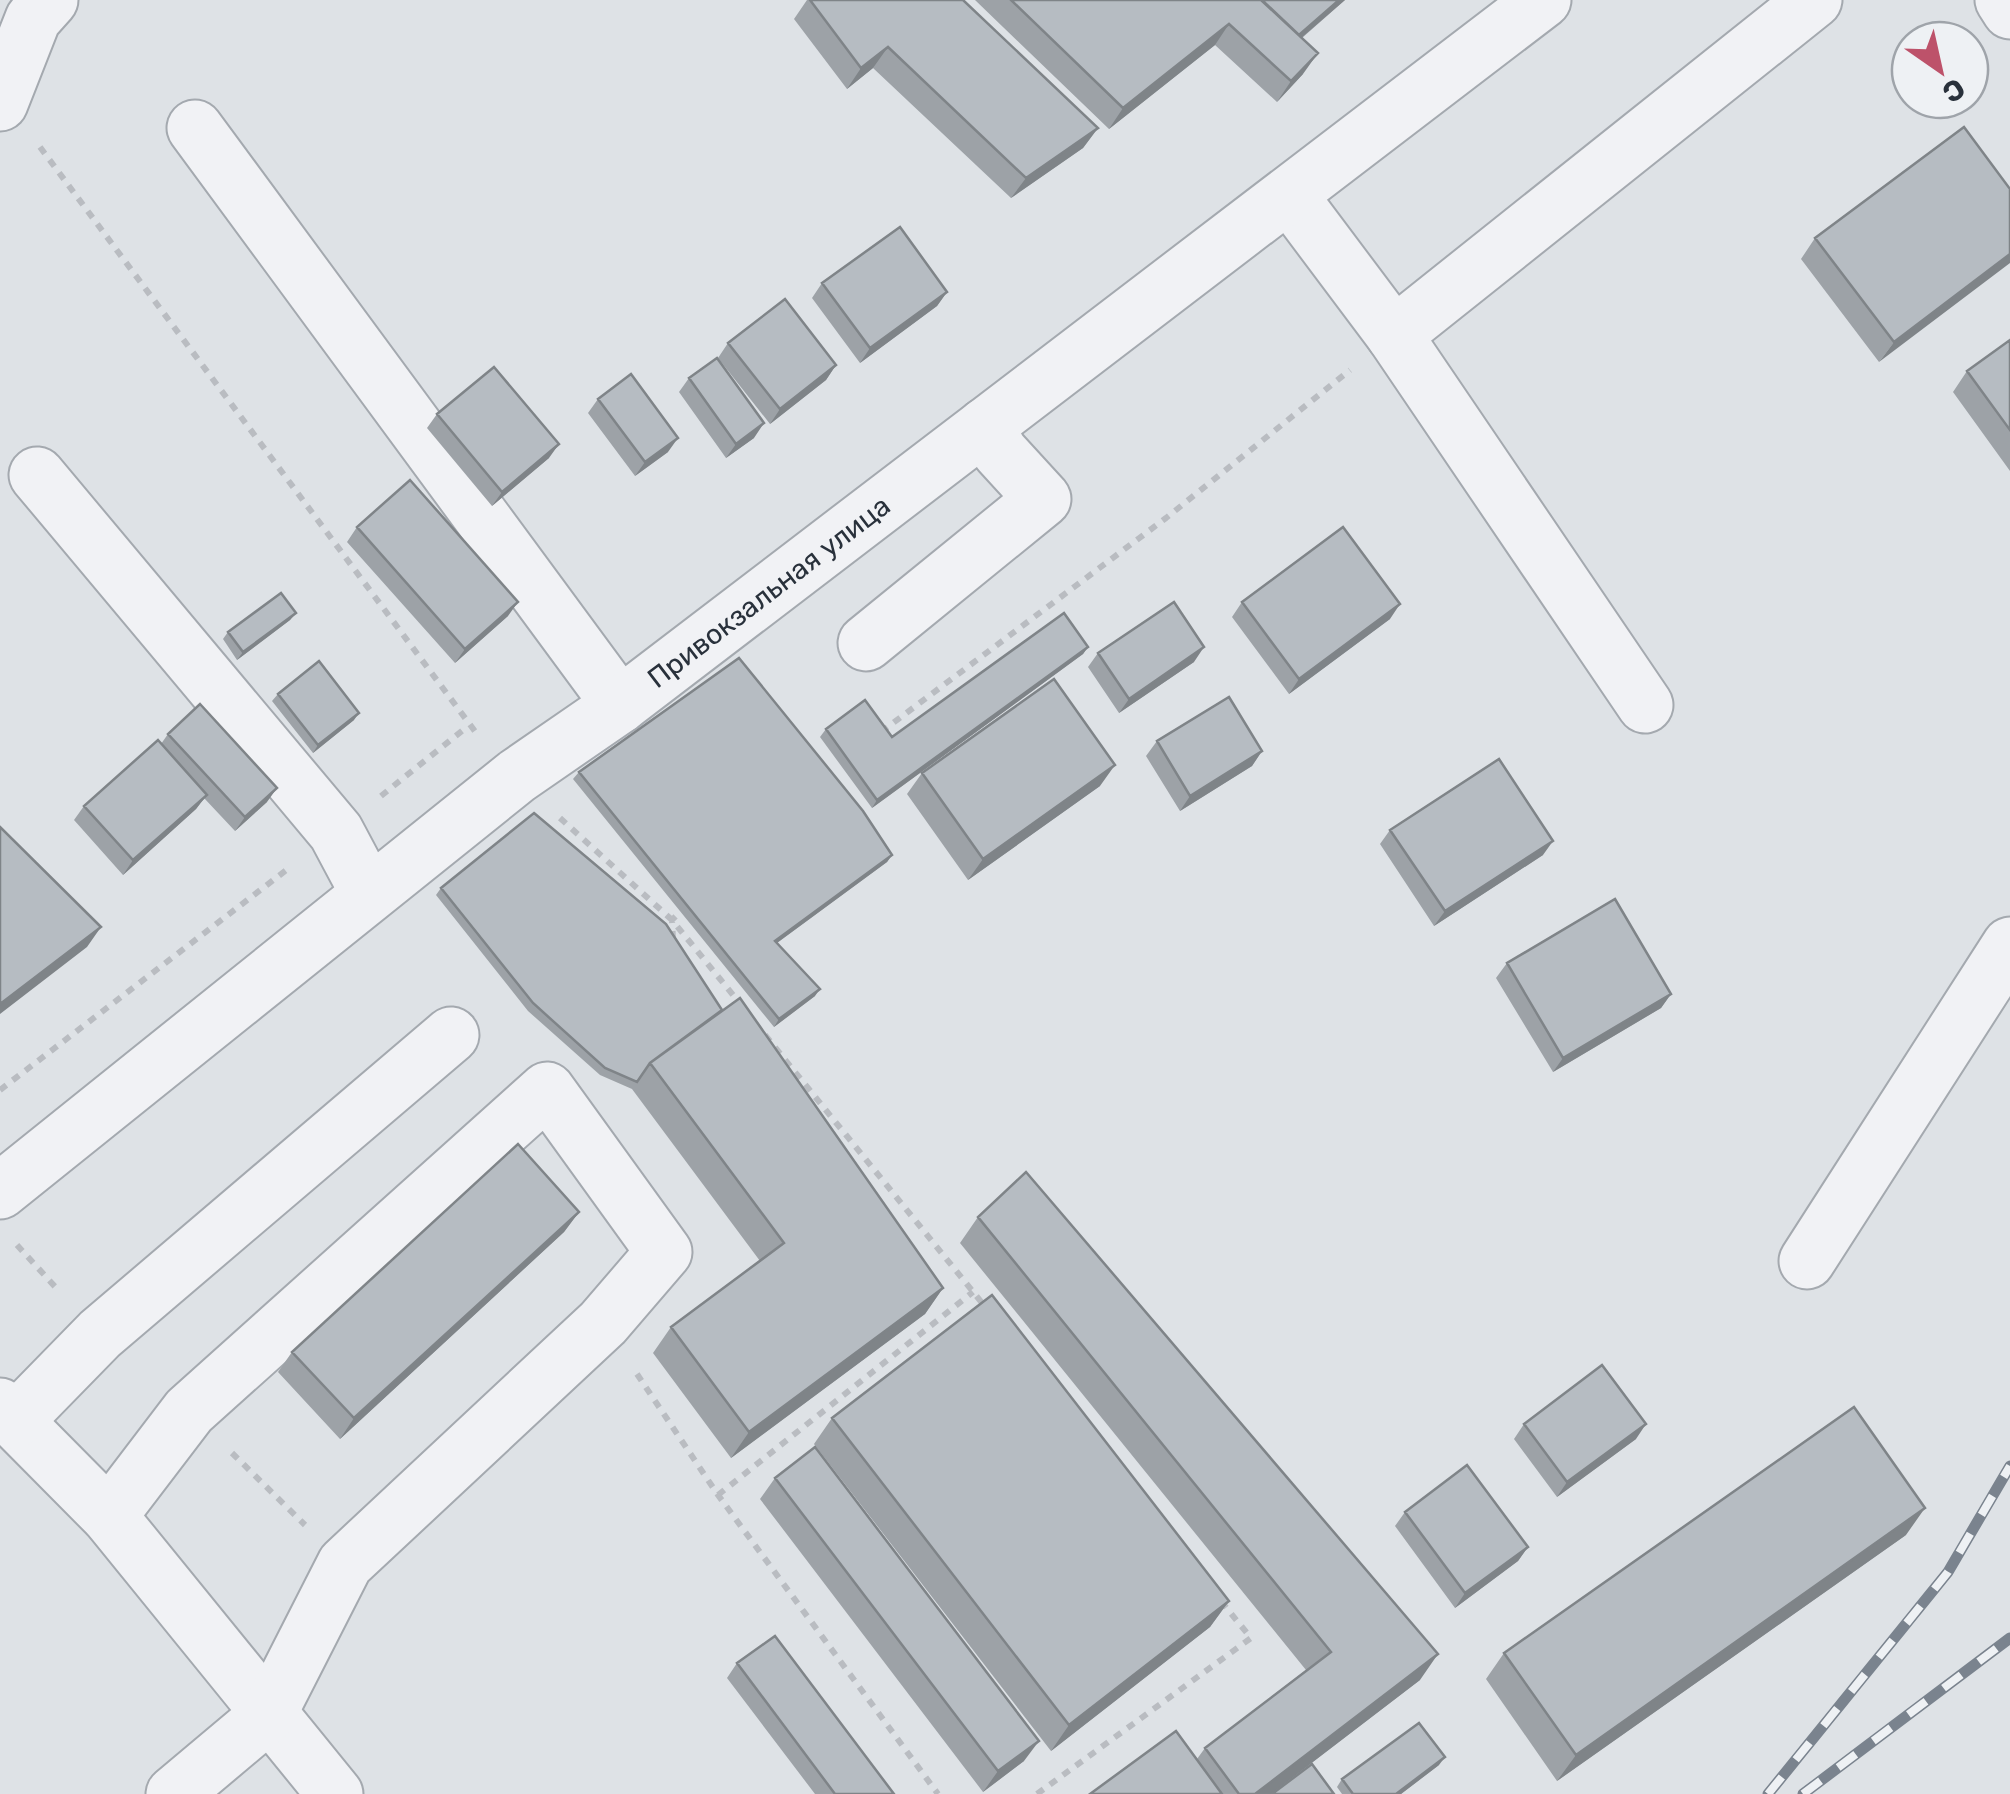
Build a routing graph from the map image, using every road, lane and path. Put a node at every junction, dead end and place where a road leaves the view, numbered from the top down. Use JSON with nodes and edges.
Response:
{"nodes":[{"id":1,"x":50,"y":0,"type":"edge"},
{"id":2,"x":1543,"y":0,"type":"edge"},
{"id":3,"x":1814,"y":0,"type":"edge"},
{"id":4,"x":2004,"y":0,"type":"edge"},
{"id":5,"x":2010,"y":11,"type":"edge"},
{"id":6,"x":1,"y":100,"type":"edge"},
{"id":7,"x":196,"y":128,"type":"dead end"},
{"id":8,"x":1288,"y":194,"type":"junction"},
{"id":9,"x":1394,"y":335,"type":"junction"},
{"id":10,"x":985,"y":426,"type":"junction"},
{"id":11,"x":37,"y":474,"type":"dead end"},
{"id":12,"x":866,"y":643,"type":"dead end"},
{"id":13,"x":620,"y":705,"type":"junction"},
{"id":14,"x":1645,"y":705,"type":"dead end"},
{"id":15,"x":468,"y":726,"type":"junction"},
{"id":16,"x":876,"y":736,"type":"edge"},
{"id":17,"x":517,"y":776,"type":"junction"},
{"id":18,"x":336,"y":832,"type":"junction"},
{"id":19,"x":370,"y":894,"type":"junction"},
{"id":20,"x":686,"y":906,"type":"edge"},
{"id":21,"x":672,"y":920,"type":"junction"},
{"id":22,"x":2010,"y":944,"type":"edge"},
{"id":23,"x":674,"y":953,"type":"edge"},
{"id":24,"x":747,"y":1012,"type":"edge"},
{"id":25,"x":760,"y":1028,"type":"edge"},
{"id":26,"x":450,"y":1036,"type":"dead end"},
{"id":27,"x":0,"y":1090,"type":"edge"},
{"id":28,"x":0,"y":1191,"type":"edge"},
{"id":29,"x":1807,"y":1260,"type":"dead end"},
{"id":30,"x":972,"y":1292,"type":"junction"},
{"id":31,"x":997,"y":1322,"type":"edge"},
{"id":32,"x":603,"y":1323,"type":"junction"},
{"id":33,"x":8,"y":1414,"type":"edge"},
{"id":34,"x":718,"y":1495,"type":"junction"},
{"id":35,"x":109,"y":1516,"type":"junction"},
{"id":36,"x":1214,"y":1593,"type":"edge"},
{"id":37,"x":268,"y":1715,"type":"junction"},
{"id":38,"x":174,"y":1794,"type":"edge"},
{"id":39,"x":336,"y":1794,"type":"edge"},
{"id":40,"x":938,"y":1794,"type":"edge"},
{"id":41,"x":1037,"y":1794,"type":"edge"}],
"edges":[{"from":1,"to":6,"type":"street"},
{"from":2,"to":8,"type":"street","name":"Привокзальная улица"},
{"from":3,"to":9,"type":"street"},
{"from":4,"to":5,"type":"street"},
{"from":6,"to":15,"type":"path"},
{"from":7,"to":13,"type":"street"},
{"from":8,"to":9,"type":"street"},
{"from":8,"to":10,"type":"street","name":"Привокзальная улица"},
{"from":9,"to":14,"type":"street"},
{"from":9,"to":16,"type":"path"},
{"from":10,"to":12,"type":"street"},
{"from":10,"to":13,"type":"street","name":"Привокзальная улица"},
{"from":11,"to":18,"type":"street"},
{"from":13,"to":17,"type":"street","name":"Привокзальная улица"},
{"from":15,"to":17,"type":"path"},
{"from":15,"to":18,"type":"path"},
{"from":17,"to":19,"type":"street","name":"Привокзальная улица"},
{"from":17,"to":21,"type":"path"},
{"from":18,"to":19,"type":"street"},
{"from":18,"to":27,"type":"path"},
{"from":19,"to":28,"type":"street","name":"Привокзальная улица"},
{"from":20,"to":21,"type":"path"},
{"from":21,"to":23,"type":"path"},
{"from":21,"to":24,"type":"path"},
{"from":22,"to":29,"type":"street"},
{"from":25,"to":30,"type":"path"},
{"from":26,"to":33,"type":"street"},
{"from":30,"to":31,"type":"path"},
{"from":30,"to":34,"type":"path"},
{"from":32,"to":34,"type":"path"},
{"from":32,"to":35,"type":"street"},
{"from":32,"to":37,"type":"street"},
{"from":33,"to":35,"type":"street"},
{"from":34,"to":40,"type":"path"},
{"from":35,"to":37,"type":"street"},
{"from":36,"to":41,"type":"path"},
{"from":37,"to":38,"type":"street"},
{"from":37,"to":39,"type":"street"}]}
